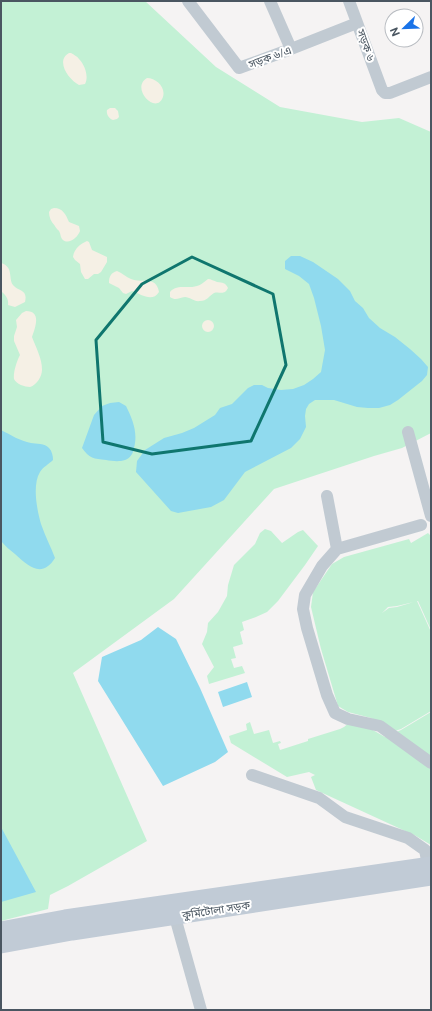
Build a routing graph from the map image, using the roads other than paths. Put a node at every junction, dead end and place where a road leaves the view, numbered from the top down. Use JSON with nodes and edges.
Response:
{"nodes":[{"id":1,"x":188,"y":1,"type":"edge"},
{"id":2,"x":270,"y":1,"type":"edge"},
{"id":3,"x":349,"y":1,"type":"edge"},
{"id":4,"x":357,"y":22,"type":"junction"},
{"id":5,"x":291,"y":49,"type":"junction"},
{"id":6,"x":431,"y":76,"type":"edge"},
{"id":7,"x":408,"y":432,"type":"dead end"},
{"id":8,"x":327,"y":496,"type":"dead end"},
{"id":9,"x":431,"y":516,"type":"edge"},
{"id":10,"x":421,"y":525,"type":"dead end"},
{"id":11,"x":337,"y":549,"type":"junction"},
{"id":12,"x":431,"y":763,"type":"edge"},
{"id":13,"x":252,"y":775,"type":"dead end"},
{"id":14,"x":429,"y":871,"type":"edge"},
{"id":15,"x":175,"y":917,"type":"junction"},
{"id":16,"x":1,"y":930,"type":"edge"},
{"id":17,"x":1,"y":945,"type":"edge"},
{"id":18,"x":201,"y":1010,"type":"edge"}],
"edges":[{"from":1,"to":5,"type":"street","name":"সড়ক ৬/এ"},
{"from":2,"to":5,"type":"street"},
{"from":3,"to":4,"type":"street","name":"সড়ক ৬"},
{"from":4,"to":5,"type":"street","name":"সড়ক ৬/এ"},
{"from":4,"to":6,"type":"street","name":"সড়ক ৬"},
{"from":7,"to":9,"type":"street"},
{"from":8,"to":11,"type":"street"},
{"from":10,"to":11,"type":"street"},
{"from":11,"to":12,"type":"street"},
{"from":13,"to":14,"type":"street"},
{"from":14,"to":15,"type":"main road","name":"কুর্মিটোলা সড়ক"},
{"from":14,"to":16,"type":"main road","name":"কুর্মিটোলা সড়ক"},
{"from":15,"to":17,"type":"main road","name":"কুর্মিটোলা সড়ক"},
{"from":15,"to":18,"type":"street"}]}
